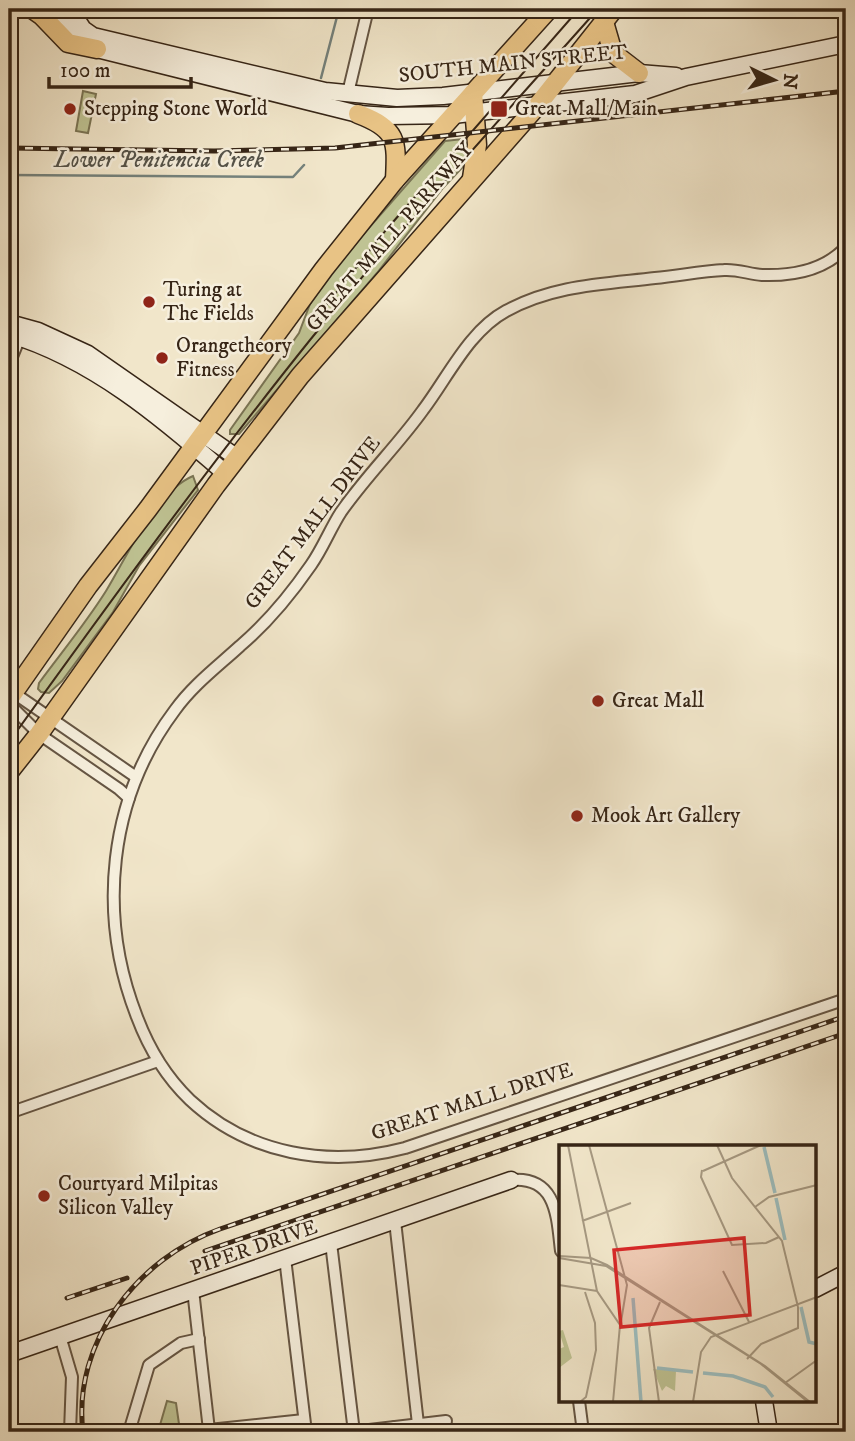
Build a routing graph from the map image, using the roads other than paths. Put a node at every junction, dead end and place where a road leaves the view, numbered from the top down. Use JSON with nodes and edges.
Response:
{"nodes":[{"id":1,"x":32,"y":9,"type":"edge"},
{"id":2,"x":56,"y":9,"type":"edge"},
{"id":3,"x":70,"y":9,"type":"edge"},
{"id":4,"x":368,"y":9,"type":"edge"},
{"id":5,"x":549,"y":9,"type":"edge"},
{"id":6,"x":609,"y":15,"type":"edge"},
{"id":7,"x":846,"y":44,"type":"edge"},
{"id":8,"x":97,"y":49,"type":"junction"},
{"id":9,"x":639,"y":73,"type":"junction"},
{"id":10,"x":236,"y":77,"type":"junction"},
{"id":11,"x":685,"y":77,"type":"junction"},
{"id":12,"x":554,"y":83,"type":"junction"},
{"id":13,"x":348,"y":93,"type":"junction"},
{"id":14,"x":474,"y":93,"type":"junction"},
{"id":15,"x":537,"y":106,"type":"junction"},
{"id":16,"x":475,"y":113,"type":"junction"},
{"id":17,"x":358,"y":114,"type":"junction"},
{"id":18,"x":453,"y":115,"type":"junction"},
{"id":19,"x":472,"y":178,"type":"junction"},
{"id":20,"x":395,"y":180,"type":"junction"},
{"id":21,"x":846,"y":247,"type":"edge"},
{"id":22,"x":9,"y":323,"type":"edge"},
{"id":23,"x":14,"y":336,"type":"edge"},
{"id":24,"x":9,"y":363,"type":"edge"},
{"id":25,"x":199,"y":440,"type":"junction"},
{"id":26,"x":236,"y":457,"type":"junction"},
{"id":27,"x":225,"y":473,"type":"junction"},
{"id":28,"x":10,"y":696,"type":"edge"},
{"id":29,"x":51,"y":718,"type":"junction"},
{"id":30,"x":39,"y":734,"type":"junction"},
{"id":31,"x":9,"y":772,"type":"edge"},
{"id":32,"x":136,"y":777,"type":"junction"},
{"id":33,"x":129,"y":798,"type":"junction"},
{"id":34,"x":846,"y":999,"type":"edge"},
{"id":35,"x":158,"y":1061,"type":"junction"},
{"id":36,"x":9,"y":1113,"type":"edge"},
{"id":37,"x":511,"y":1180,"type":"joint"},
{"id":38,"x":395,"y":1222,"type":"junction"},
{"id":39,"x":559,"y":1235,"type":"edge"},
{"id":40,"x":331,"y":1243,"type":"junction"},
{"id":41,"x":285,"y":1258,"type":"junction"},
{"id":42,"x":846,"y":1273,"type":"edge"},
{"id":43,"x":816,"y":1288,"type":"edge"},
{"id":44,"x":193,"y":1290,"type":"junction"},
{"id":45,"x":60,"y":1336,"type":"junction"},
{"id":46,"x":199,"y":1339,"type":"junction"},
{"id":47,"x":9,"y":1354,"type":"edge"},
{"id":48,"x":579,"y":1402,"type":"edge"},
{"id":49,"x":764,"y":1402,"type":"edge"},
{"id":50,"x":304,"y":1420,"type":"junction"},
{"id":51,"x":446,"y":1421,"type":"dead end"},
{"id":52,"x":418,"y":1424,"type":"junction"},
{"id":53,"x":262,"y":1428,"type":"edge"},
{"id":54,"x":395,"y":1430,"type":"edge"},
{"id":55,"x":70,"y":1432,"type":"edge"},
{"id":56,"x":129,"y":1432,"type":"edge"},
{"id":57,"x":306,"y":1432,"type":"edge"},
{"id":58,"x":353,"y":1432,"type":"edge"},
{"id":59,"x":583,"y":1432,"type":"edge"},
{"id":60,"x":769,"y":1432,"type":"edge"}],
"edges":[{"from":1,"to":8,"type":"main road"},
{"from":2,"to":8,"type":"main road","name":"SOUTH MAIN STREET"},
{"from":3,"to":10,"type":"main road","name":"SOUTH MAIN STREET"},
{"from":4,"to":13,"type":"street"},
{"from":5,"to":14,"type":"main road","name":"GREAT MALL PARKWAY"},
{"from":6,"to":9,"type":"main road"},
{"from":6,"to":12,"type":"main road","name":"GREAT MALL PARKWAY"},
{"from":7,"to":11,"type":"main road","name":"SOUTH MAIN STREET"},
{"from":8,"to":10,"type":"main road","name":"SOUTH MAIN STREET"},
{"from":9,"to":11,"type":"main road","name":"SOUTH MAIN STREET"},
{"from":9,"to":12,"type":"main road","name":"SOUTH MAIN STREET"},
{"from":10,"to":13,"type":"main road","name":"SOUTH MAIN STREET"},
{"from":10,"to":17,"type":"main road","name":"SOUTH MAIN STREET"},
{"from":11,"to":15,"type":"main road","name":"SOUTH MAIN STREET"},
{"from":12,"to":14,"type":"main road","name":"SOUTH MAIN STREET"},
{"from":12,"to":15,"type":"main road","name":"GREAT MALL PARKWAY"},
{"from":13,"to":14,"type":"main road","name":"SOUTH MAIN STREET"},
{"from":14,"to":16,"type":"main road"},
{"from":14,"to":18,"type":"main road","name":"GREAT MALL PARKWAY"},
{"from":15,"to":16,"type":"main road","name":"SOUTH MAIN STREET"},
{"from":15,"to":19,"type":"main road","name":"GREAT MALL PARKWAY"},
{"from":16,"to":18,"type":"main road","name":"SOUTH MAIN STREET"},
{"from":16,"to":19,"type":"main road"},
{"from":17,"to":18,"type":"main road","name":"SOUTH MAIN STREET"},
{"from":17,"to":20,"type":"main road"},
{"from":18,"to":20,"type":"main road","name":"GREAT MALL PARKWAY"},
{"from":19,"to":26,"type":"main road","name":"GREAT MALL PARKWAY"},
{"from":20,"to":25,"type":"main road","name":"GREAT MALL PARKWAY"},
{"from":21,"to":32,"type":"street","name":"GREAT MALL DRIVE"},
{"from":22,"to":25,"type":"main road"},
{"from":23,"to":24,"type":"street"},
{"from":23,"to":25,"type":"main road"},
{"from":25,"to":26,"type":"main road"},
{"from":25,"to":27,"type":"main road"},
{"from":25,"to":28,"type":"main road","name":"GREAT MALL PARKWAY"},
{"from":26,"to":27,"type":"main road","name":"GREAT MALL PARKWAY"},
{"from":27,"to":29,"type":"main road","name":"GREAT MALL PARKWAY"},
{"from":28,"to":29,"type":"street"},
{"from":28,"to":30,"type":"street"},
{"from":29,"to":30,"type":"main road","name":"GREAT MALL PARKWAY"},
{"from":29,"to":32,"type":"street"},
{"from":30,"to":31,"type":"main road","name":"GREAT MALL PARKWAY"},
{"from":30,"to":33,"type":"street"},
{"from":32,"to":33,"type":"street","name":"GREAT MALL DRIVE"},
{"from":33,"to":35,"type":"street","name":"GREAT MALL DRIVE"},
{"from":34,"to":35,"type":"street","name":"GREAT MALL DRIVE"},
{"from":35,"to":36,"type":"street"},
{"from":37,"to":38,"type":"main road","name":"PIPER DRIVE"},
{"from":37,"to":39,"type":"street"},
{"from":38,"to":40,"type":"main road","name":"PIPER DRIVE"},
{"from":38,"to":52,"type":"street"},
{"from":40,"to":41,"type":"main road","name":"PIPER DRIVE"},
{"from":40,"to":58,"type":"street"},
{"from":41,"to":44,"type":"main road","name":"PIPER DRIVE"},
{"from":41,"to":50,"type":"street"},
{"from":42,"to":43,"type":"main road"},
{"from":44,"to":45,"type":"main road","name":"PIPER DRIVE"},
{"from":44,"to":46,"type":"street"},
{"from":45,"to":47,"type":"main road","name":"PIPER DRIVE"},
{"from":45,"to":55,"type":"street"},
{"from":46,"to":53,"type":"street"},
{"from":46,"to":56,"type":"street"},
{"from":48,"to":59,"type":"street"},
{"from":49,"to":60,"type":"main road"},
{"from":50,"to":53,"type":"street"},
{"from":50,"to":57,"type":"street"},
{"from":51,"to":52,"type":"street"},
{"from":52,"to":54,"type":"street"},
{"from":54,"to":58,"type":"street"}]}
